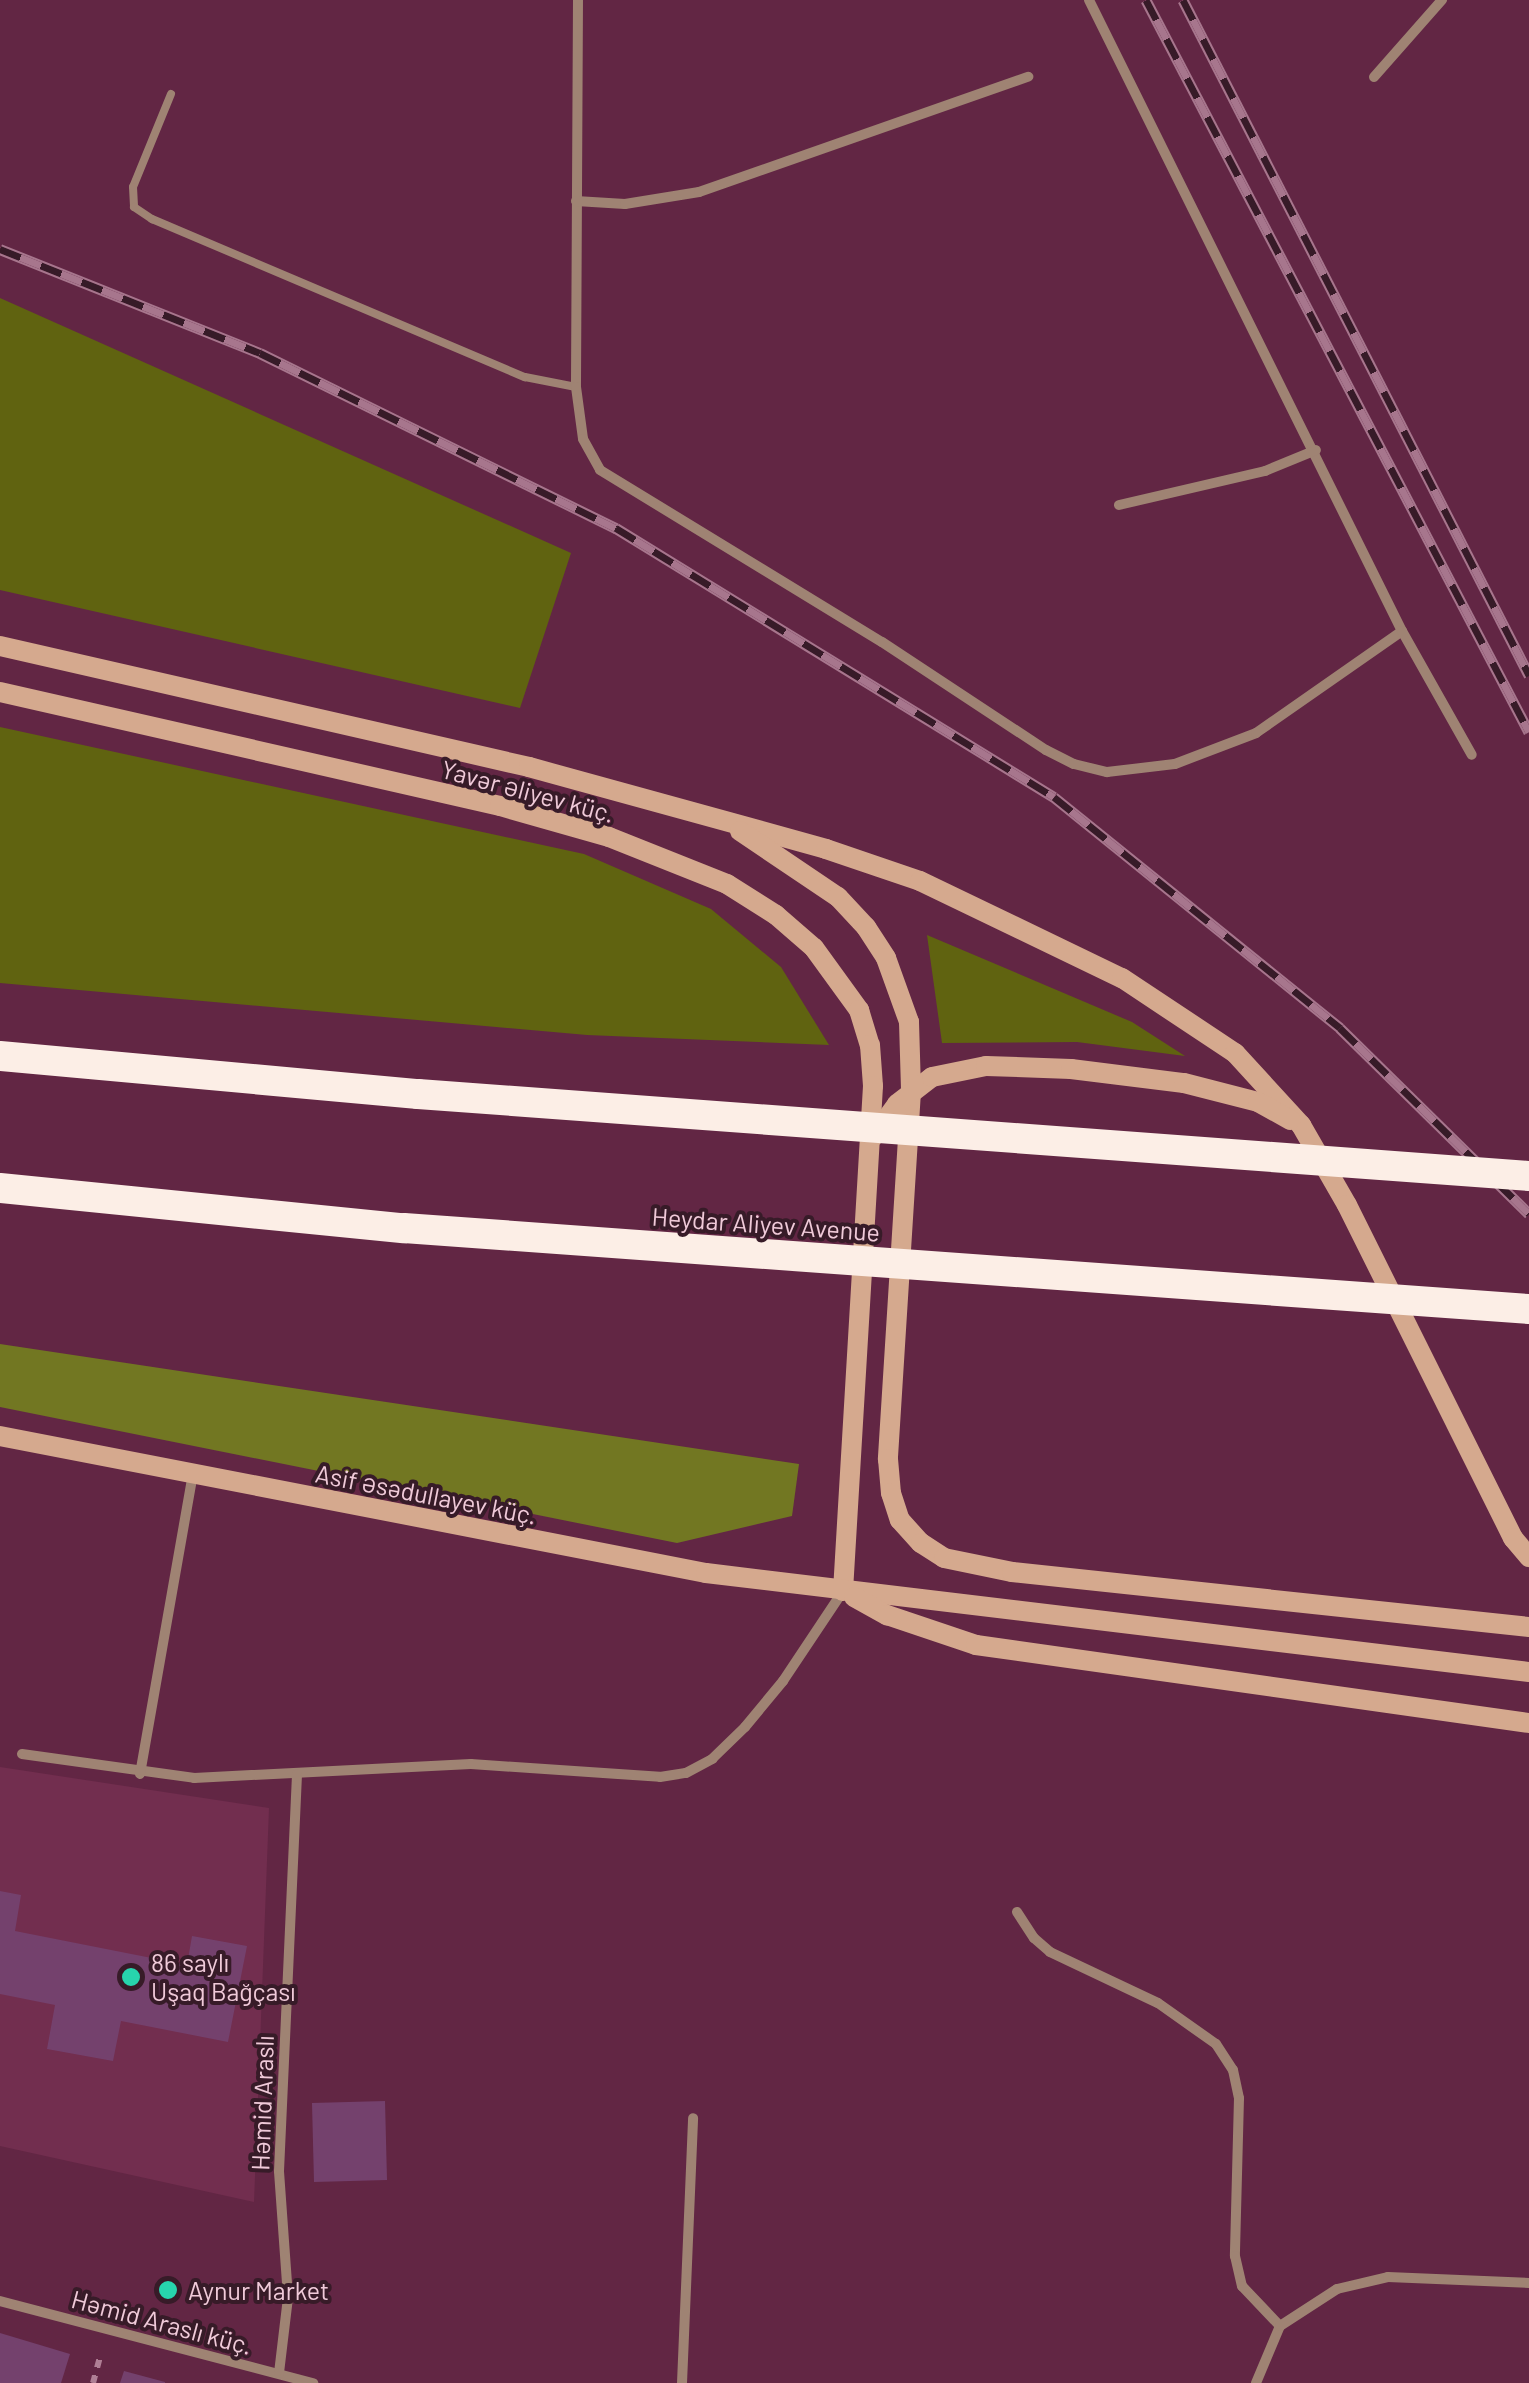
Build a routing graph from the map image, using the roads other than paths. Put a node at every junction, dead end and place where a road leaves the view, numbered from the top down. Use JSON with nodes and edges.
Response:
{"nodes":[{"id":1,"x":578,"y":0,"type":"edge"},
{"id":2,"x":1089,"y":0,"type":"edge"},
{"id":3,"x":1442,"y":0,"type":"edge"},
{"id":4,"x":1374,"y":76,"type":"dead end"},
{"id":5,"x":1028,"y":77,"type":"dead end"},
{"id":6,"x":171,"y":94,"type":"dead end"},
{"id":7,"x":576,"y":201,"type":"junction"},
{"id":8,"x":576,"y":387,"type":"junction"},
{"id":9,"x":1316,"y":450,"type":"junction"},
{"id":10,"x":1119,"y":505,"type":"dead end"},
{"id":11,"x":1402,"y":630,"type":"junction"},
{"id":12,"x":0,"y":646,"type":"edge"},
{"id":13,"x":0,"y":692,"type":"edge"},
{"id":14,"x":1472,"y":755,"type":"dead end"},
{"id":15,"x":720,"y":818,"type":"junction"},
{"id":16,"x":0,"y":1056,"type":"edge"},
{"id":17,"x":911,"y":1091,"type":"junction"},
{"id":18,"x":1301,"y":1126,"type":"junction"},
{"id":19,"x":870,"y":1142,"type":"junction"},
{"id":20,"x":1529,"y":1176,"type":"edge"},
{"id":21,"x":0,"y":1188,"type":"edge"},
{"id":22,"x":1529,"y":1310,"type":"edge"},
{"id":23,"x":0,"y":1436,"type":"edge"},
{"id":24,"x":193,"y":1474,"type":"junction"},
{"id":25,"x":1529,"y":1557,"type":"edge"},
{"id":26,"x":843,"y":1591,"type":"junction"},
{"id":27,"x":1529,"y":1627,"type":"edge"},
{"id":28,"x":1529,"y":1672,"type":"edge"},
{"id":29,"x":1529,"y":1723,"type":"edge"},
{"id":30,"x":22,"y":1754,"type":"dead end"},
{"id":31,"x":140,"y":1774,"type":"junction"},
{"id":32,"x":297,"y":1774,"type":"junction"},
{"id":33,"x":1017,"y":1912,"type":"dead end"},
{"id":34,"x":693,"y":2118,"type":"dead end"},
{"id":35,"x":1529,"y":2282,"type":"edge"},
{"id":36,"x":0,"y":2301,"type":"edge"},
{"id":37,"x":1280,"y":2326,"type":"junction"},
{"id":38,"x":279,"y":2373,"type":"junction"},
{"id":39,"x":314,"y":2383,"type":"edge"},
{"id":40,"x":682,"y":2383,"type":"edge"},
{"id":41,"x":1256,"y":2383,"type":"edge"}],
"edges":[{"from":1,"to":7,"type":"street"},
{"from":2,"to":9,"type":"street"},
{"from":3,"to":4,"type":"street"},
{"from":5,"to":7,"type":"street"},
{"from":6,"to":8,"type":"lane"},
{"from":7,"to":8,"type":"street"},
{"from":8,"to":11,"type":"street"},
{"from":9,"to":10,"type":"street"},
{"from":9,"to":11,"type":"street"},
{"from":11,"to":14,"type":"street"},
{"from":12,"to":15,"type":"main road","name":"Yavər Əliyev küç."},
{"from":13,"to":19,"type":"main road","name":"Yavər Əliyev küç."},
{"from":15,"to":17,"type":"main road"},
{"from":15,"to":18,"type":"main road","name":"Yavər Əliyev küç."},
{"from":16,"to":20,"type":"highway","bridge":true},
{"from":17,"to":18,"type":"main road"},
{"from":17,"to":19,"type":"main road"},
{"from":17,"to":27,"type":"main road"},
{"from":18,"to":25,"type":"main road","name":"Yavər Əliyev küç."},
{"from":19,"to":26,"type":"main road","name":"Yavər Əliyev küç."},
{"from":21,"to":22,"type":"highway","name":"Heydar Aliyev Avenue","bridge":true},
{"from":23,"to":24,"type":"main road","name":"Asif Əsədullayev küç."},
{"from":24,"to":26,"type":"main road","name":"Asif Əsədullayev küç."},
{"from":24,"to":31,"type":"street"},
{"from":26,"to":28,"type":"main road","name":"Asif Əsədullayev küç."},
{"from":26,"to":29,"type":"main road"},
{"from":26,"to":32,"type":"street"},
{"from":30,"to":31,"type":"street"},
{"from":31,"to":32,"type":"street"},
{"from":32,"to":38,"type":"street","name":"Həmid Araslı"},
{"from":33,"to":37,"type":"street"},
{"from":34,"to":40,"type":"street"},
{"from":35,"to":37,"type":"street"},
{"from":36,"to":38,"type":"street","name":"Həmid Araslı küç."},
{"from":37,"to":41,"type":"street"},
{"from":38,"to":39,"type":"street","name":"Həmid Araslı küç."}]}
